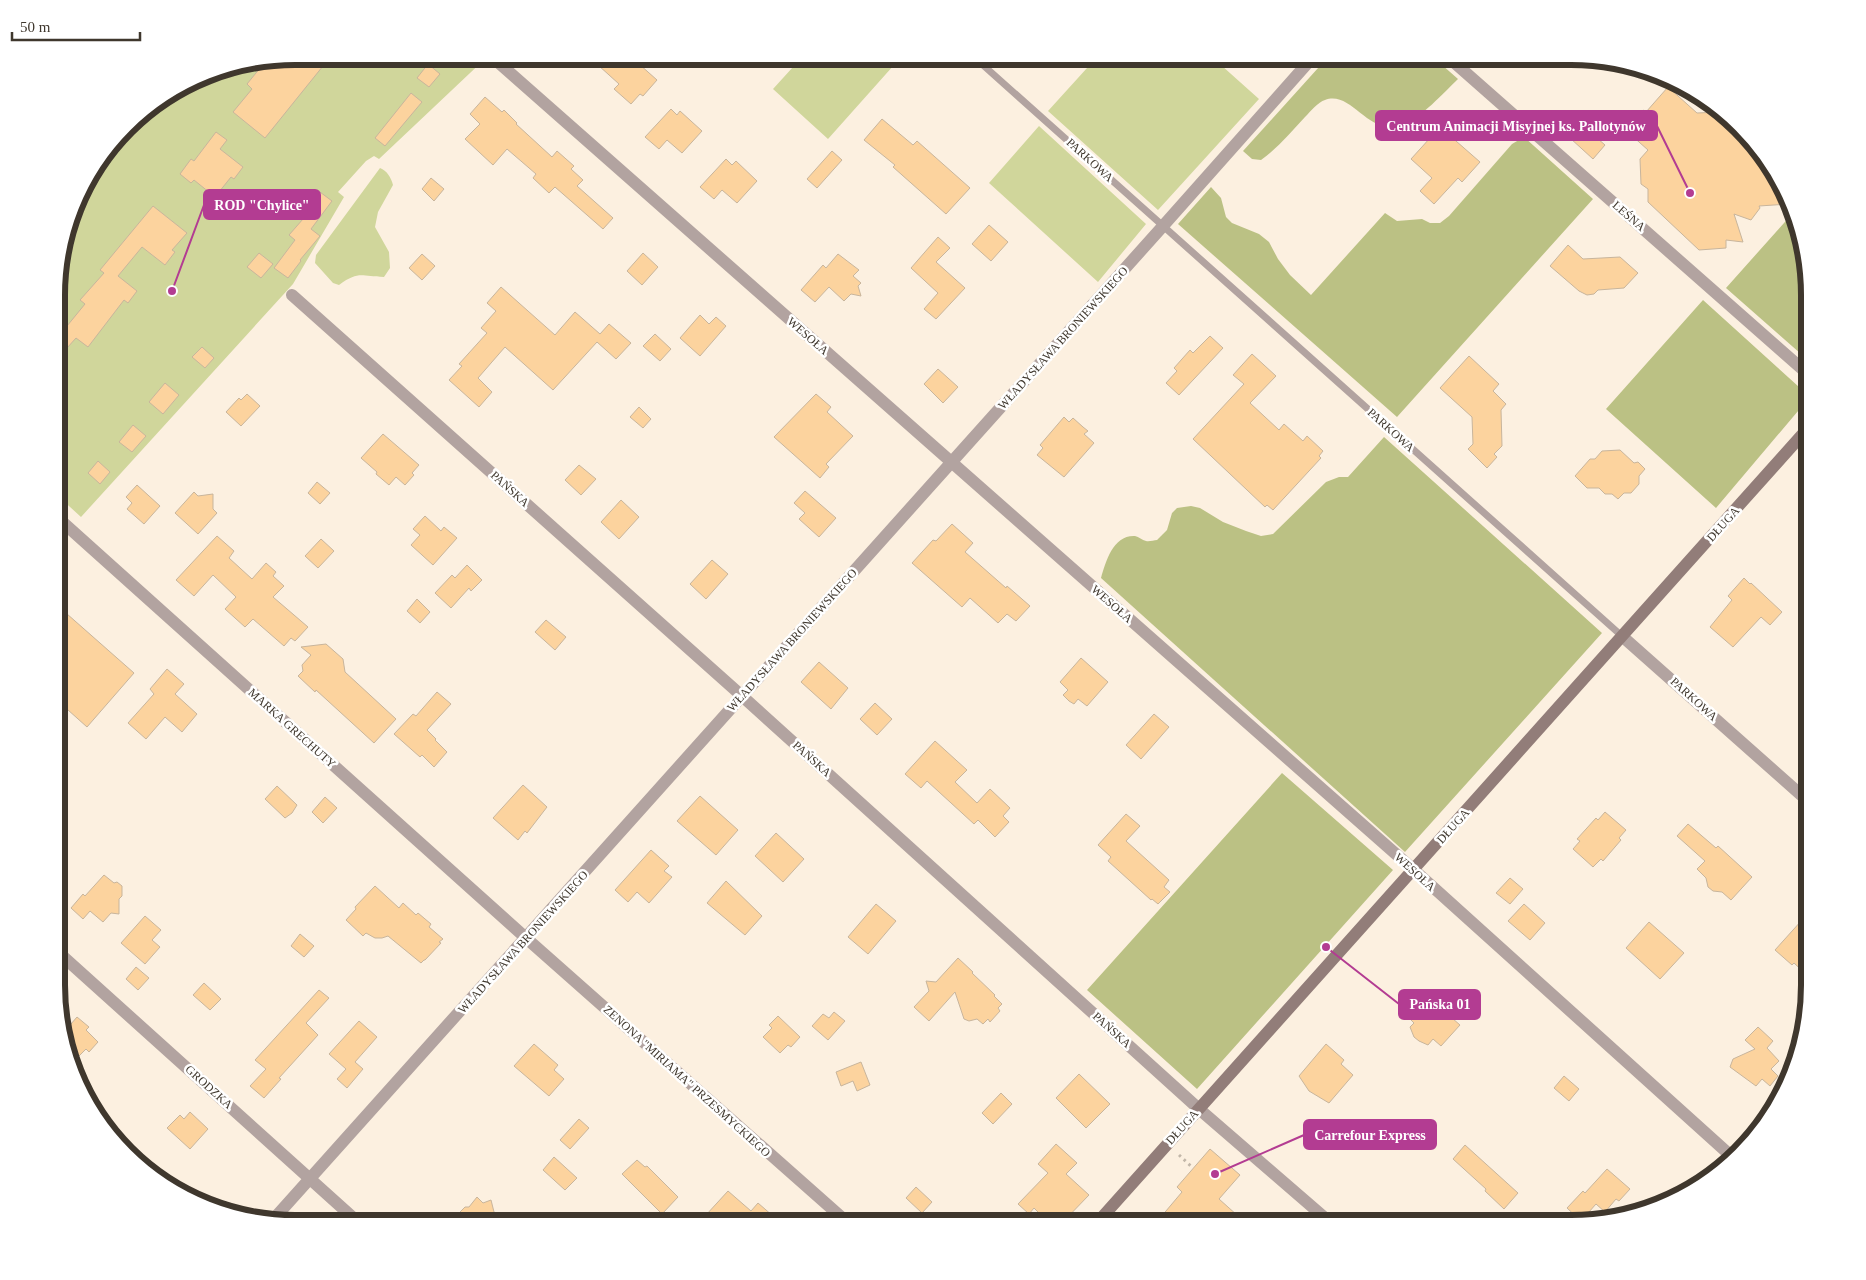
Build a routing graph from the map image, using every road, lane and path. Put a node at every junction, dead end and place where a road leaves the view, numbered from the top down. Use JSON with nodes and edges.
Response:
{"nodes":[{"id":1,"x":501,"y":65,"type":"edge"},
{"id":2,"x":984,"y":65,"type":"edge"},
{"id":3,"x":1305,"y":65,"type":"edge"},
{"id":4,"x":1457,"y":65,"type":"edge"},
{"id":5,"x":1163,"y":226,"type":"junction"},
{"id":6,"x":292,"y":295,"type":"dead end"},
{"id":7,"x":1801,"y":368,"type":"edge"},
{"id":8,"x":1801,"y":437,"type":"edge"},
{"id":9,"x":951,"y":462,"type":"junction"},
{"id":10,"x":65,"y":524,"type":"edge"},
{"id":11,"x":1623,"y":637,"type":"junction"},
{"id":12,"x":742,"y":696,"type":"junction"},
{"id":13,"x":1801,"y":795,"type":"edge"},
{"id":14,"x":1414,"y":870,"type":"junction"},
{"id":15,"x":526,"y":938,"type":"junction"},
{"id":16,"x":65,"y":958,"type":"edge"},
{"id":17,"x":1199,"y":1109,"type":"junction"},
{"id":18,"x":1728,"y":1153,"type":"edge"},
{"id":19,"x":1179,"y":1155,"type":"dead end"},
{"id":20,"x":1193,"y":1168,"type":"dead end"},
{"id":21,"x":310,"y":1179,"type":"junction"},
{"id":22,"x":278,"y":1215,"type":"edge"},
{"id":23,"x":350,"y":1215,"type":"edge"},
{"id":24,"x":838,"y":1215,"type":"edge"},
{"id":25,"x":1104,"y":1215,"type":"edge"},
{"id":26,"x":1322,"y":1215,"type":"edge"}],
"edges":[{"from":1,"to":9,"type":"street","name":"WESOŁA"},
{"from":2,"to":5,"type":"lane","name":"PARKOWA"},
{"from":3,"to":5,"type":"street","name":"WŁADYSŁAWA BRONIEWSKIEGO"},
{"from":4,"to":7,"type":"street","name":"LEŚNA"},
{"from":5,"to":9,"type":"street","name":"WŁADYSŁAWA BRONIEWSKIEGO"},
{"from":5,"to":11,"type":"lane","name":"PARKOWA"},
{"from":6,"to":12,"type":"street","name":"PAŃSKA"},
{"from":8,"to":11,"type":"street","name":"DŁUGA"},
{"from":9,"to":12,"type":"street","name":"WŁADYSŁAWA BRONIEWSKIEGO"},
{"from":9,"to":14,"type":"street","name":"WESOŁA"},
{"from":10,"to":15,"type":"street","name":"MARKA GRECHUTY"},
{"from":11,"to":13,"type":"street","name":"PARKOWA"},
{"from":11,"to":14,"type":"street","name":"DŁUGA"},
{"from":12,"to":15,"type":"street","name":"WŁADYSŁAWA BRONIEWSKIEGO"},
{"from":12,"to":17,"type":"street","name":"PAŃSKA"},
{"from":14,"to":17,"type":"street","name":"DŁUGA"},
{"from":14,"to":18,"type":"street","name":"WESOŁA"},
{"from":15,"to":21,"type":"street","name":"WŁADYSŁAWA BRONIEWSKIEGO"},
{"from":15,"to":24,"type":"street","name":"ZENONA \"MIRIAMA\" PRZESMYCKIEGO"},
{"from":16,"to":21,"type":"street","name":"GRODZKA"},
{"from":17,"to":25,"type":"street","name":"DŁUGA"},
{"from":17,"to":26,"type":"street","name":"PAŃSKA"},
{"from":19,"to":20,"type":"path"},
{"from":21,"to":22,"type":"street","name":"WŁADYSŁAWA BRONIEWSKIEGO"},
{"from":21,"to":23,"type":"street","name":"GRODZKA"}]}
